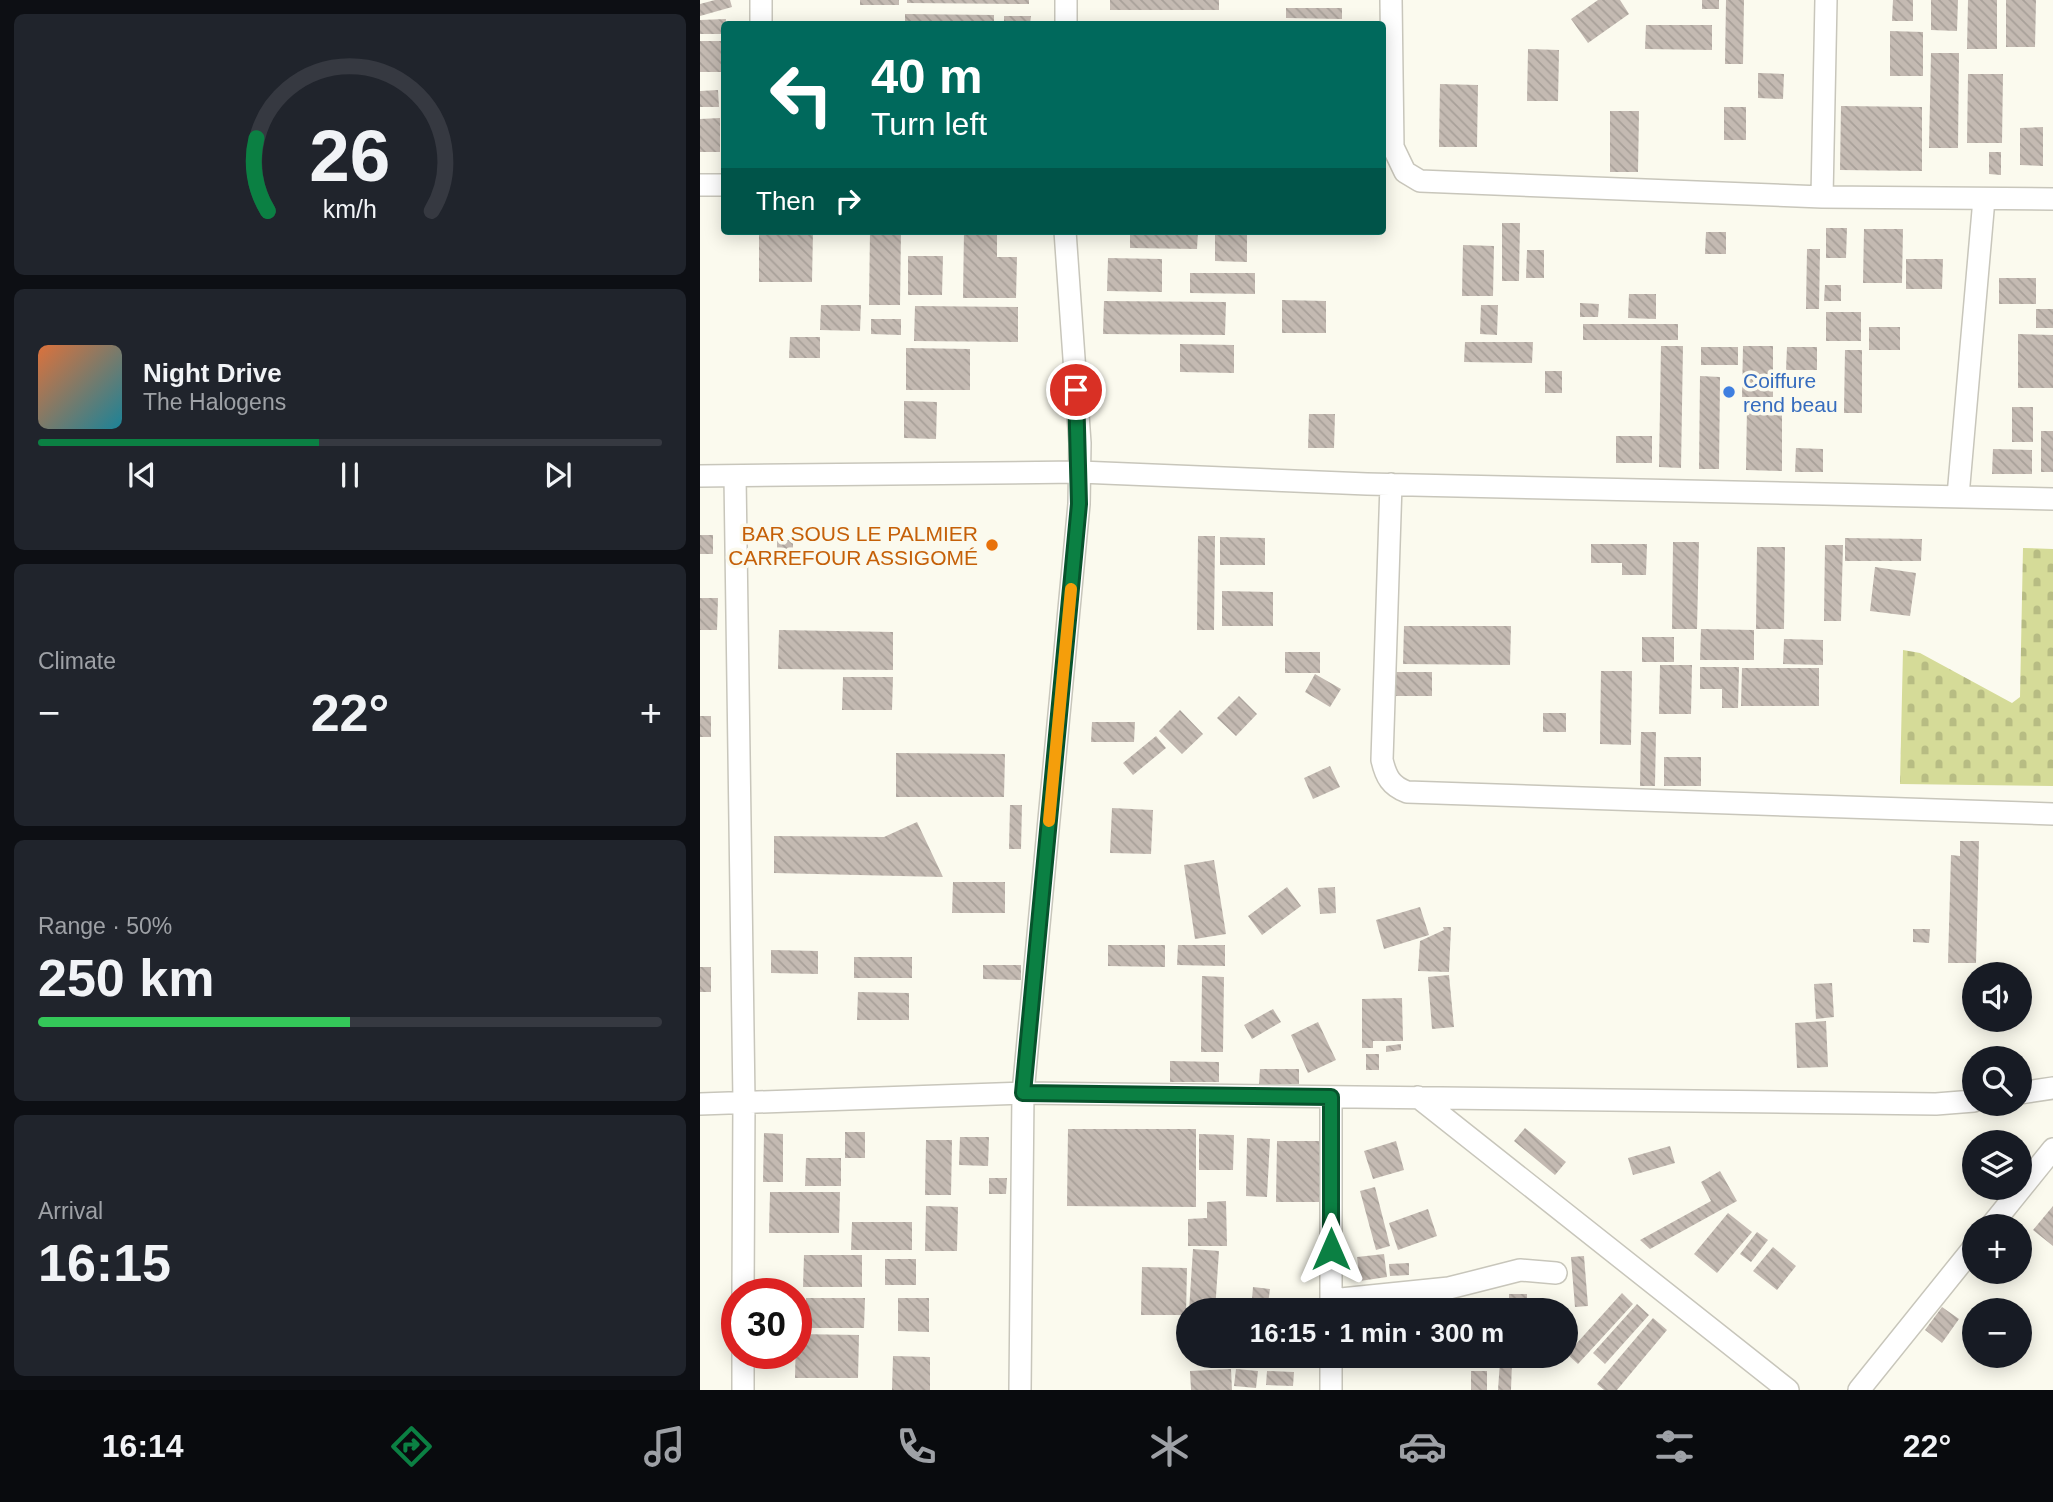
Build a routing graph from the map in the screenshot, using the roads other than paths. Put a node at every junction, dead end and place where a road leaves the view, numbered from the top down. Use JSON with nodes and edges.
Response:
{"nodes":[{"id":1,"x":761,"y":0,"type":"edge"},
{"id":2,"x":1066,"y":0,"type":"edge"},
{"id":3,"x":1391,"y":0,"type":"edge"},
{"id":4,"x":1826,"y":0,"type":"edge"},
{"id":5,"x":761,"y":21,"type":"edge"},
{"id":6,"x":1066,"y":21,"type":"edge"},
{"id":7,"x":700,"y":185,"type":"edge"},
{"id":8,"x":721,"y":185,"type":"edge"},
{"id":9,"x":1822,"y":197,"type":"junction"},
{"id":10,"x":1984,"y":199,"type":"junction"},
{"id":11,"x":2053,"y":199,"type":"edge"},
{"id":12,"x":1065,"y":235,"type":"edge"},
{"id":13,"x":1080,"y":472,"type":"junction"},
{"id":14,"x":700,"y":476,"type":"edge"},
{"id":15,"x":735,"y":476,"type":"junction"},
{"id":16,"x":1391,"y":484,"type":"junction"},
{"id":17,"x":1958,"y":496,"type":"junction"},
{"id":18,"x":2053,"y":499,"type":"edge"},
{"id":19,"x":2053,"y":814,"type":"edge"},
{"id":20,"x":2053,"y":1088,"type":"edge"},
{"id":21,"x":2032,"y":1091,"type":"edge"},
{"id":22,"x":1023,"y":1093,"type":"junction"},
{"id":23,"x":1331,"y":1097,"type":"junction"},
{"id":24,"x":1418,"y":1097,"type":"junction"},
{"id":25,"x":744,"y":1101,"type":"junction"},
{"id":26,"x":1962,"y":1102,"type":"edge"},
{"id":27,"x":700,"y":1104,"type":"edge"},
{"id":28,"x":2053,"y":1149,"type":"edge"},
{"id":29,"x":2000,"y":1214,"type":"edge"},
{"id":30,"x":1962,"y":1262,"type":"edge"},
{"id":31,"x":1556,"y":1273,"type":"dead end"},
{"id":32,"x":743,"y":1278,"type":"edge"},
{"id":33,"x":1331,"y":1298,"type":"edge"},
{"id":34,"x":1383,"y":1298,"type":"edge"},
{"id":35,"x":1331,"y":1368,"type":"edge"},
{"id":36,"x":743,"y":1369,"type":"edge"},
{"id":37,"x":743,"y":1390,"type":"edge"},
{"id":38,"x":1020,"y":1390,"type":"edge"},
{"id":39,"x":1331,"y":1390,"type":"edge"},
{"id":40,"x":1788,"y":1390,"type":"edge"},
{"id":41,"x":1859,"y":1390,"type":"edge"}],
"edges":[{"from":1,"to":5,"type":"street"},
{"from":2,"to":6,"type":"street"},
{"from":3,"to":9,"type":"street"},
{"from":4,"to":9,"type":"street"},
{"from":7,"to":8,"type":"street"},
{"from":9,"to":10,"type":"street"},
{"from":10,"to":11,"type":"street"},
{"from":10,"to":17,"type":"street"},
{"from":12,"to":13,"type":"street"},
{"from":13,"to":15,"type":"street"},
{"from":13,"to":16,"type":"street"},
{"from":13,"to":22,"type":"street"},
{"from":14,"to":15,"type":"street"},
{"from":15,"to":25,"type":"street"},
{"from":16,"to":17,"type":"street"},
{"from":16,"to":19,"type":"street"},
{"from":17,"to":18,"type":"street"},
{"from":20,"to":21,"type":"street"},
{"from":22,"to":23,"type":"street"},
{"from":22,"to":25,"type":"street"},
{"from":22,"to":38,"type":"street"},
{"from":23,"to":24,"type":"street"},
{"from":23,"to":33,"type":"street"},
{"from":24,"to":26,"type":"street"},
{"from":24,"to":40,"type":"street"},
{"from":25,"to":27,"type":"street"},
{"from":25,"to":32,"type":"street"},
{"from":28,"to":29,"type":"street"},
{"from":30,"to":41,"type":"street"},
{"from":31,"to":34,"type":"street"},
{"from":35,"to":39,"type":"street"},
{"from":36,"to":37,"type":"street"}]}
